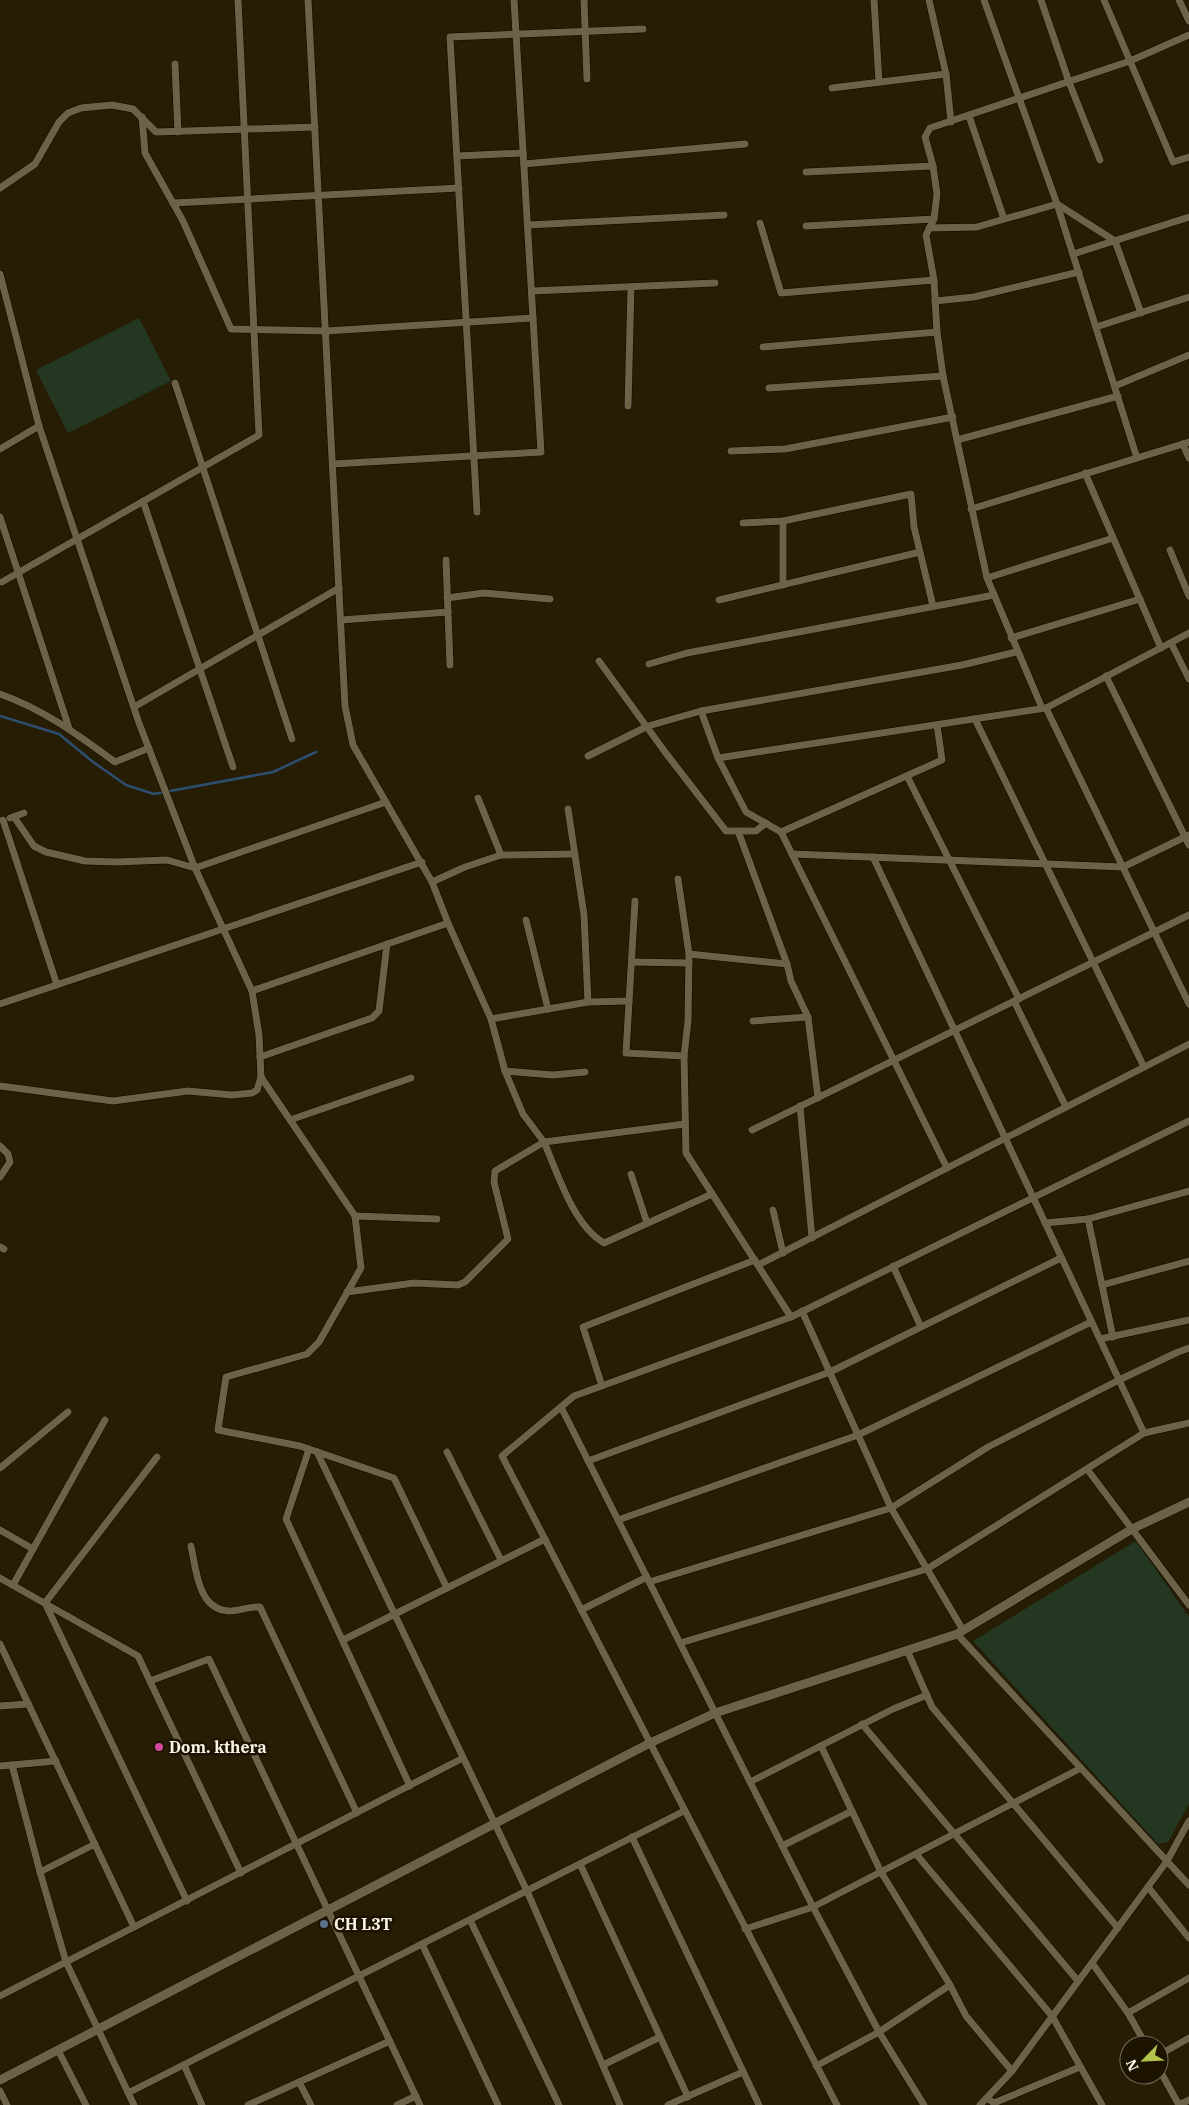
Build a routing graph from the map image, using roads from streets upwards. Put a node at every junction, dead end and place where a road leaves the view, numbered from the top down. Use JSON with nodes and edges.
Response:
{"nodes":[{"id":1,"x":238,"y":0,"type":"edge"},
{"id":2,"x":308,"y":0,"type":"edge"},
{"id":3,"x":514,"y":0,"type":"edge"},
{"id":4,"x":584,"y":0,"type":"edge"},
{"id":5,"x":874,"y":0,"type":"edge"},
{"id":6,"x":929,"y":0,"type":"edge"},
{"id":7,"x":984,"y":0,"type":"edge"},
{"id":8,"x":1041,"y":0,"type":"edge"},
{"id":9,"x":1104,"y":0,"type":"edge"},
{"id":10,"x":1179,"y":0,"type":"edge"},
{"id":11,"x":1189,"y":21,"type":"edge"},
{"id":12,"x":642,"y":29,"type":"dead end"},
{"id":13,"x":585,"y":32,"type":"junction"},
{"id":14,"x":516,"y":34,"type":"junction"},
{"id":15,"x":1189,"y":36,"type":"edge"},
{"id":16,"x":1130,"y":61,"type":"junction"},
{"id":17,"x":175,"y":64,"type":"dead end"},
{"id":18,"x":946,"y":74,"type":"junction"},
{"id":19,"x":587,"y":79,"type":"dead end"},
{"id":20,"x":879,"y":82,"type":"junction"},
{"id":21,"x":1069,"y":82,"type":"junction"},
{"id":22,"x":832,"y":88,"type":"dead end"},
{"id":23,"x":1020,"y":98,"type":"junction"},
{"id":24,"x":969,"y":116,"type":"junction"},
{"id":25,"x":142,"y":117,"type":"junction"},
{"id":26,"x":951,"y":122,"type":"junction"},
{"id":27,"x":315,"y":127,"type":"junction"},
{"id":28,"x":244,"y":129,"type":"junction"},
{"id":29,"x":178,"y":132,"type":"junction"},
{"id":30,"x":745,"y":144,"type":"dead end"},
{"id":31,"x":523,"y":153,"type":"junction"},
{"id":32,"x":457,"y":156,"type":"junction"},
{"id":33,"x":1188,"y":159,"type":"edge"},
{"id":34,"x":1100,"y":160,"type":"dead end"},
{"id":35,"x":524,"y":164,"type":"junction"},
{"id":36,"x":933,"y":166,"type":"junction"},
{"id":37,"x":806,"y":172,"type":"dead end"},
{"id":38,"x":0,"y":188,"type":"edge"},
{"id":39,"x":459,"y":188,"type":"junction"},
{"id":40,"x":319,"y":195,"type":"junction"},
{"id":41,"x":247,"y":199,"type":"junction"},
{"id":42,"x":173,"y":203,"type":"junction"},
{"id":43,"x":1057,"y":204,"type":"junction"},
{"id":44,"x":724,"y":215,"type":"dead end"},
{"id":45,"x":1189,"y":217,"type":"edge"},
{"id":46,"x":934,"y":219,"type":"junction"},
{"id":47,"x":1004,"y":219,"type":"junction"},
{"id":48,"x":760,"y":223,"type":"dead end"},
{"id":49,"x":528,"y":225,"type":"junction"},
{"id":50,"x":806,"y":226,"type":"dead end"},
{"id":51,"x":929,"y":228,"type":"junction"},
{"id":52,"x":1116,"y":241,"type":"junction"},
{"id":53,"x":1073,"y":254,"type":"junction"},
{"id":54,"x":1079,"y":272,"type":"junction"},
{"id":55,"x":0,"y":274,"type":"edge"},
{"id":56,"x":934,"y":280,"type":"junction"},
{"id":57,"x":715,"y":283,"type":"dead end"},
{"id":58,"x":631,"y":286,"type":"junction"},
{"id":59,"x":532,"y":291,"type":"junction"},
{"id":60,"x":1189,"y":297,"type":"edge"},
{"id":61,"x":935,"y":301,"type":"junction"},
{"id":62,"x":1141,"y":313,"type":"junction"},
{"id":63,"x":533,"y":318,"type":"junction"},
{"id":64,"x":466,"y":322,"type":"junction"},
{"id":65,"x":1096,"y":327,"type":"junction"},
{"id":66,"x":254,"y":330,"type":"junction"},
{"id":67,"x":326,"y":331,"type":"junction"},
{"id":68,"x":937,"y":332,"type":"junction"},
{"id":69,"x":763,"y":348,"type":"dead end"},
{"id":70,"x":1189,"y":355,"type":"edge"},
{"id":71,"x":943,"y":376,"type":"junction"},
{"id":72,"x":175,"y":383,"type":"dead end"},
{"id":73,"x":1115,"y":386,"type":"junction"},
{"id":74,"x":769,"y":388,"type":"dead end"},
{"id":75,"x":1118,"y":396,"type":"junction"},
{"id":76,"x":628,"y":406,"type":"dead end"},
{"id":77,"x":953,"y":417,"type":"junction"},
{"id":78,"x":39,"y":426,"type":"junction"},
{"id":79,"x":958,"y":440,"type":"junction"},
{"id":80,"x":1186,"y":443,"type":"edge"},
{"id":81,"x":0,"y":449,"type":"edge"},
{"id":82,"x":731,"y":451,"type":"dead end"},
{"id":83,"x":474,"y":456,"type":"junction"},
{"id":84,"x":1137,"y":458,"type":"junction"},
{"id":85,"x":1189,"y":458,"type":"edge"},
{"id":86,"x":333,"y":464,"type":"junction"},
{"id":87,"x":202,"y":467,"type":"junction"},
{"id":88,"x":1085,"y":473,"type":"junction"},
{"id":89,"x":144,"y":500,"type":"junction"},
{"id":90,"x":970,"y":509,"type":"junction"},
{"id":91,"x":477,"y":512,"type":"dead end"},
{"id":92,"x":0,"y":517,"type":"edge"},
{"id":93,"x":783,"y":521,"type":"junction"},
{"id":94,"x":743,"y":523,"type":"dead end"},
{"id":95,"x":1113,"y":538,"type":"junction"},
{"id":96,"x":77,"y":539,"type":"junction"},
{"id":97,"x":1170,"y":550,"type":"dead end"},
{"id":98,"x":920,"y":552,"type":"junction"},
{"id":99,"x":446,"y":560,"type":"dead end"},
{"id":100,"x":18,"y":572,"type":"junction"},
{"id":101,"x":987,"y":578,"type":"junction"},
{"id":102,"x":2,"y":582,"type":"dead end"},
{"id":103,"x":783,"y":585,"type":"junction"},
{"id":104,"x":339,"y":588,"type":"junction"},
{"id":105,"x":994,"y":595,"type":"junction"},
{"id":106,"x":1189,"y":596,"type":"edge"},
{"id":107,"x":447,"y":598,"type":"junction"},
{"id":108,"x":550,"y":599,"type":"dead end"},
{"id":109,"x":1140,"y":599,"type":"junction"},
{"id":110,"x":719,"y":600,"type":"dead end"},
{"id":111,"x":933,"y":606,"type":"junction"},
{"id":112,"x":448,"y":612,"type":"junction"},
{"id":113,"x":341,"y":620,"type":"junction"},
{"id":114,"x":1189,"y":633,"type":"edge"},
{"id":115,"x":258,"y":635,"type":"junction"},
{"id":116,"x":1011,"y":638,"type":"junction"},
{"id":117,"x":1171,"y":643,"type":"junction"},
{"id":118,"x":1161,"y":648,"type":"junction"},
{"id":119,"x":1016,"y":652,"type":"junction"},
{"id":120,"x":600,"y":661,"type":"dead end"},
{"id":121,"x":649,"y":664,"type":"dead end"},
{"id":122,"x":450,"y":665,"type":"dead end"},
{"id":123,"x":200,"y":669,"type":"junction"},
{"id":124,"x":1106,"y":676,"type":"junction"},
{"id":125,"x":1189,"y":679,"type":"edge"},
{"id":126,"x":0,"y":694,"type":"edge"},
{"id":127,"x":134,"y":707,"type":"junction"},
{"id":128,"x":1044,"y":708,"type":"junction"},
{"id":129,"x":701,"y":712,"type":"junction"},
{"id":130,"x":975,"y":719,"type":"junction"},
{"id":131,"x":937,"y":725,"type":"junction"},
{"id":132,"x":648,"y":726,"type":"junction"},
{"id":133,"x":69,"y":728,"type":"junction"},
{"id":134,"x":292,"y":739,"type":"dead end"},
{"id":135,"x":149,"y":748,"type":"junction"},
{"id":136,"x":588,"y":756,"type":"dead end"},
{"id":137,"x":718,"y":758,"type":"junction"},
{"id":138,"x":233,"y":767,"type":"dead end"},
{"id":139,"x":906,"y":776,"type":"junction"},
{"id":140,"x":478,"y":798,"type":"dead end"},
{"id":141,"x":386,"y":802,"type":"junction"},
{"id":142,"x":568,"y":809,"type":"dead end"},
{"id":143,"x":24,"y":813,"type":"dead end"},
{"id":144,"x":14,"y":817,"type":"junction"},
{"id":145,"x":2,"y":821,"type":"edge"},
{"id":146,"x":766,"y":823,"type":"junction"},
{"id":147,"x":738,"y":831,"type":"junction"},
{"id":148,"x":781,"y":832,"type":"junction"},
{"id":149,"x":1187,"y":836,"type":"edge"},
{"id":150,"x":1189,"y":845,"type":"edge"},
{"id":151,"x":575,"y":854,"type":"junction"},
{"id":152,"x":792,"y":854,"type":"junction"},
{"id":153,"x":501,"y":855,"type":"junction"},
{"id":154,"x":873,"y":857,"type":"junction"},
{"id":155,"x":949,"y":860,"type":"junction"},
{"id":156,"x":422,"y":862,"type":"junction"},
{"id":157,"x":1046,"y":864,"type":"junction"},
{"id":158,"x":1123,"y":867,"type":"junction"},
{"id":159,"x":195,"y":868,"type":"junction"},
{"id":160,"x":678,"y":880,"type":"dead end"},
{"id":161,"x":432,"y":882,"type":"junction"},
{"id":162,"x":635,"y":901,"type":"dead end"},
{"id":163,"x":1189,"y":915,"type":"edge"},
{"id":164,"x":526,"y":920,"type":"dead end"},
{"id":165,"x":448,"y":923,"type":"junction"},
{"id":166,"x":224,"y":930,"type":"junction"},
{"id":167,"x":1154,"y":932,"type":"junction"},
{"id":168,"x":387,"y":944,"type":"junction"},
{"id":169,"x":689,"y":954,"type":"junction"},
{"id":170,"x":632,"y":962,"type":"junction"},
{"id":171,"x":1093,"y":962,"type":"junction"},
{"id":172,"x":689,"y":963,"type":"junction"},
{"id":173,"x":787,"y":964,"type":"junction"},
{"id":174,"x":57,"y":985,"type":"junction"},
{"id":175,"x":252,"y":991,"type":"junction"},
{"id":176,"x":1016,"y":1000,"type":"junction"},
{"id":177,"x":629,"y":1001,"type":"junction"},
{"id":178,"x":588,"y":1002,"type":"junction"},
{"id":179,"x":0,"y":1004,"type":"edge"},
{"id":180,"x":1189,"y":1004,"type":"edge"},
{"id":181,"x":548,"y":1009,"type":"junction"},
{"id":182,"x":808,"y":1017,"type":"junction"},
{"id":183,"x":490,"y":1019,"type":"junction"},
{"id":184,"x":753,"y":1021,"type":"dead end"},
{"id":185,"x":954,"y":1030,"type":"junction"},
{"id":186,"x":1189,"y":1044,"type":"edge"},
{"id":187,"x":684,"y":1056,"type":"junction"},
{"id":188,"x":260,"y":1058,"type":"junction"},
{"id":189,"x":894,"y":1060,"type":"junction"},
{"id":190,"x":1144,"y":1067,"type":"junction"},
{"id":191,"x":505,"y":1071,"type":"junction"},
{"id":192,"x":585,"y":1072,"type":"dead end"},
{"id":193,"x":260,"y":1077,"type":"junction"},
{"id":194,"x":411,"y":1078,"type":"dead end"},
{"id":195,"x":0,"y":1086,"type":"edge"},
{"id":196,"x":818,"y":1098,"type":"junction"},
{"id":197,"x":800,"y":1106,"type":"junction"},
{"id":198,"x":1066,"y":1107,"type":"junction"},
{"id":199,"x":290,"y":1120,"type":"junction"},
{"id":200,"x":1189,"y":1121,"type":"edge"},
{"id":201,"x":685,"y":1124,"type":"junction"},
{"id":202,"x":752,"y":1130,"type":"dead end"},
{"id":203,"x":1005,"y":1138,"type":"junction"},
{"id":204,"x":544,"y":1142,"type":"junction"},
{"id":205,"x":0,"y":1146,"type":"edge"},
{"id":206,"x":947,"y":1168,"type":"junction"},
{"id":207,"x":631,"y":1174,"type":"dead end"},
{"id":208,"x":0,"y":1177,"type":"edge"},
{"id":209,"x":1189,"y":1191,"type":"edge"},
{"id":210,"x":712,"y":1194,"type":"junction"},
{"id":211,"x":1033,"y":1197,"type":"junction"},
{"id":212,"x":773,"y":1210,"type":"dead end"},
{"id":213,"x":355,"y":1216,"type":"junction"},
{"id":214,"x":437,"y":1219,"type":"dead end"},
{"id":215,"x":1088,"y":1220,"type":"junction"},
{"id":216,"x":647,"y":1223,"type":"junction"},
{"id":217,"x":1045,"y":1223,"type":"junction"},
{"id":218,"x":812,"y":1238,"type":"junction"},
{"id":219,"x":783,"y":1253,"type":"junction"},
{"id":220,"x":1061,"y":1258,"type":"junction"},
{"id":221,"x":1189,"y":1261,"type":"edge"},
{"id":222,"x":756,"y":1263,"type":"junction"},
{"id":223,"x":893,"y":1266,"type":"junction"},
{"id":224,"x":1102,"y":1285,"type":"junction"},
{"id":225,"x":347,"y":1292,"type":"junction"},
{"id":226,"x":802,"y":1311,"type":"junction"},
{"id":227,"x":791,"y":1317,"type":"junction"},
{"id":228,"x":1189,"y":1320,"type":"edge"},
{"id":229,"x":1091,"y":1322,"type":"junction"},
{"id":230,"x":921,"y":1327,"type":"junction"},
{"id":231,"x":1113,"y":1337,"type":"junction"},
{"id":232,"x":1100,"y":1340,"type":"junction"},
{"id":233,"x":1189,"y":1348,"type":"edge"},
{"id":234,"x":830,"y":1372,"type":"junction"},
{"id":235,"x":1119,"y":1380,"type":"junction"},
{"id":236,"x":602,"y":1386,"type":"junction"},
{"id":237,"x":561,"y":1407,"type":"junction"},
{"id":238,"x":68,"y":1412,"type":"dead end"},
{"id":239,"x":105,"y":1420,"type":"dead end"},
{"id":240,"x":1189,"y":1423,"type":"edge"},
{"id":241,"x":1144,"y":1433,"type":"junction"},
{"id":242,"x":858,"y":1435,"type":"junction"},
{"id":243,"x":313,"y":1450,"type":"junction"},
{"id":244,"x":447,"y":1452,"type":"dead end"},
{"id":245,"x":157,"y":1457,"type":"dead end"},
{"id":246,"x":588,"y":1461,"type":"junction"},
{"id":247,"x":0,"y":1468,"type":"edge"},
{"id":248,"x":1087,"y":1469,"type":"junction"},
{"id":249,"x":1189,"y":1502,"type":"edge"},
{"id":250,"x":891,"y":1508,"type":"junction"},
{"id":251,"x":618,"y":1520,"type":"junction"},
{"id":252,"x":1132,"y":1529,"type":"junction"},
{"id":253,"x":0,"y":1530,"type":"edge"},
{"id":254,"x":544,"y":1538,"type":"junction"},
{"id":255,"x":191,"y":1546,"type":"dead end"},
{"id":256,"x":33,"y":1549,"type":"junction"},
{"id":257,"x":501,"y":1560,"type":"junction"},
{"id":258,"x":927,"y":1569,"type":"junction"},
{"id":259,"x":0,"y":1578,"type":"edge"},
{"id":260,"x":648,"y":1579,"type":"junction"},
{"id":261,"x":13,"y":1585,"type":"junction"},
{"id":262,"x":447,"y":1588,"type":"junction"},
{"id":263,"x":45,"y":1603,"type":"junction"},
{"id":264,"x":1189,"y":1605,"type":"edge"},
{"id":265,"x":581,"y":1610,"type":"junction"},
{"id":266,"x":394,"y":1614,"type":"junction"},
{"id":267,"x":960,"y":1632,"type":"junction"},
{"id":268,"x":342,"y":1640,"type":"junction"},
{"id":269,"x":680,"y":1643,"type":"junction"},
{"id":270,"x":0,"y":1646,"type":"edge"},
{"id":271,"x":907,"y":1650,"type":"junction"},
{"id":272,"x":150,"y":1681,"type":"junction"},
{"id":273,"x":927,"y":1695,"type":"junction"},
{"id":274,"x":28,"y":1704,"type":"junction"},
{"id":275,"x":0,"y":1706,"type":"edge"},
{"id":276,"x":715,"y":1713,"type":"junction"},
{"id":277,"x":862,"y":1724,"type":"junction"},
{"id":278,"x":650,"y":1743,"type":"junction"},
{"id":279,"x":821,"y":1746,"type":"junction"},
{"id":280,"x":463,"y":1758,"type":"junction"},
{"id":281,"x":56,"y":1761,"type":"junction"},
{"id":282,"x":12,"y":1765,"type":"junction"},
{"id":283,"x":0,"y":1766,"type":"edge"},
{"id":284,"x":1081,"y":1768,"type":"junction"},
{"id":285,"x":750,"y":1782,"type":"junction"},
{"id":286,"x":410,"y":1786,"type":"junction"},
{"id":287,"x":1013,"y":1802,"type":"junction"},
{"id":288,"x":684,"y":1811,"type":"junction"},
{"id":289,"x":852,"y":1811,"type":"junction"},
{"id":290,"x":357,"y":1813,"type":"junction"},
{"id":291,"x":1189,"y":1821,"type":"edge"},
{"id":292,"x":494,"y":1824,"type":"junction"},
{"id":293,"x":953,"y":1834,"type":"junction"},
{"id":294,"x":632,"y":1838,"type":"junction"},
{"id":295,"x":95,"y":1844,"type":"junction"},
{"id":296,"x":296,"y":1844,"type":"junction"},
{"id":297,"x":782,"y":1846,"type":"junction"},
{"id":298,"x":916,"y":1854,"type":"junction"},
{"id":299,"x":1167,"y":1861,"type":"junction"},
{"id":300,"x":580,"y":1864,"type":"junction"},
{"id":301,"x":40,"y":1872,"type":"junction"},
{"id":302,"x":881,"y":1872,"type":"junction"},
{"id":303,"x":241,"y":1873,"type":"junction"},
{"id":304,"x":1189,"y":1886,"type":"edge"},
{"id":305,"x":1148,"y":1887,"type":"junction"},
{"id":306,"x":527,"y":1891,"type":"junction"},
{"id":307,"x":187,"y":1900,"type":"junction"},
{"id":308,"x":813,"y":1907,"type":"junction"},
{"id":309,"x":328,"y":1910,"type":"junction"},
{"id":310,"x":470,"y":1920,"type":"junction"},
{"id":311,"x":134,"y":1927,"type":"junction"},
{"id":312,"x":1118,"y":1928,"type":"junction"},
{"id":313,"x":745,"y":1929,"type":"junction"},
{"id":314,"x":1189,"y":1938,"type":"edge"},
{"id":315,"x":422,"y":1944,"type":"junction"},
{"id":316,"x":66,"y":1962,"type":"junction"},
{"id":317,"x":1092,"y":1962,"type":"junction"},
{"id":318,"x":359,"y":1976,"type":"junction"},
{"id":319,"x":1189,"y":1978,"type":"edge"},
{"id":320,"x":1078,"y":1981,"type":"junction"},
{"id":321,"x":950,"y":1985,"type":"junction"},
{"id":322,"x":0,"y":1996,"type":"edge"},
{"id":323,"x":1128,"y":2013,"type":"junction"},
{"id":324,"x":1052,"y":2016,"type":"junction"},
{"id":325,"x":98,"y":2029,"type":"junction"},
{"id":326,"x":879,"y":2032,"type":"junction"},
{"id":327,"x":1140,"y":2035,"type":"edge"},
{"id":328,"x":660,"y":2037,"type":"junction"},
{"id":329,"x":1189,"y":2038,"type":"edge"},
{"id":330,"x":390,"y":2041,"type":"junction"},
{"id":331,"x":1169,"y":2049,"type":"edge"},
{"id":332,"x":58,"y":2050,"type":"junction"},
{"id":333,"x":184,"y":2065,"type":"junction"},
{"id":334,"x":602,"y":2065,"type":"junction"},
{"id":335,"x":816,"y":2066,"type":"junction"},
{"id":336,"x":1080,"y":2067,"type":"junction"},
{"id":337,"x":1012,"y":2071,"type":"junction"},
{"id":338,"x":744,"y":2072,"type":"junction"},
{"id":339,"x":0,"y":2080,"type":"edge"},
{"id":340,"x":300,"y":2082,"type":"junction"},
{"id":341,"x":1168,"y":2085,"type":"edge"},
{"id":342,"x":0,"y":2091,"type":"edge"},
{"id":343,"x":128,"y":2093,"type":"junction"},
{"id":344,"x":416,"y":2096,"type":"junction"},
{"id":345,"x":688,"y":2097,"type":"junction"},
{"id":346,"x":986,"y":2098,"type":"junction"},
{"id":347,"x":1189,"y":2100,"type":"edge"},
{"id":348,"x":6,"y":2105,"type":"edge"},
{"id":349,"x":86,"y":2105,"type":"edge"},
{"id":350,"x":134,"y":2105,"type":"edge"},
{"id":351,"x":202,"y":2105,"type":"edge"},
{"id":352,"x":248,"y":2105,"type":"edge"},
{"id":353,"x":311,"y":2105,"type":"edge"},
{"id":354,"x":396,"y":2105,"type":"edge"},
{"id":355,"x":420,"y":2105,"type":"edge"},
{"id":356,"x":498,"y":2105,"type":"edge"},
{"id":357,"x":559,"y":2105,"type":"edge"},
{"id":358,"x":620,"y":2105,"type":"edge"},
{"id":359,"x":668,"y":2105,"type":"edge"},
{"id":360,"x":759,"y":2105,"type":"edge"},
{"id":361,"x":837,"y":2105,"type":"edge"},
{"id":362,"x":924,"y":2105,"type":"edge"},
{"id":363,"x":980,"y":2105,"type":"edge"},
{"id":364,"x":1102,"y":2105,"type":"edge"},
{"id":365,"x":1179,"y":2105,"type":"edge"}],
"edges":[{"from":1,"to":28,"type":"street"},
{"from":2,"to":27,"type":"street"},
{"from":3,"to":14,"type":"street"},
{"from":4,"to":13,"type":"street"},
{"from":5,"to":20,"type":"street"},
{"from":6,"to":18,"type":"street"},
{"from":7,"to":23,"type":"street"},
{"from":8,"to":21,"type":"street"},
{"from":9,"to":16,"type":"street"},
{"from":10,"to":11,"type":"street"},
{"from":12,"to":13,"type":"street"},
{"from":13,"to":14,"type":"street"},
{"from":13,"to":19,"type":"street"},
{"from":14,"to":31,"type":"street"},
{"from":14,"to":32,"type":"street"},
{"from":15,"to":16,"type":"street"},
{"from":16,"to":21,"type":"street"},
{"from":16,"to":33,"type":"street"},
{"from":17,"to":29,"type":"street"},
{"from":18,"to":20,"type":"street"},
{"from":18,"to":26,"type":"street"},
{"from":20,"to":22,"type":"street"},
{"from":21,"to":23,"type":"street"},
{"from":21,"to":34,"type":"street"},
{"from":23,"to":24,"type":"street"},
{"from":23,"to":43,"type":"street"},
{"from":24,"to":26,"type":"street"},
{"from":24,"to":47,"type":"street"},
{"from":25,"to":29,"type":"street"},
{"from":25,"to":38,"type":"street"},
{"from":25,"to":42,"type":"street"},
{"from":26,"to":36,"type":"street"},
{"from":27,"to":28,"type":"street"},
{"from":27,"to":40,"type":"street"},
{"from":28,"to":29,"type":"street"},
{"from":28,"to":41,"type":"street"},
{"from":30,"to":35,"type":"street"},
{"from":31,"to":32,"type":"street"},
{"from":31,"to":35,"type":"street"},
{"from":32,"to":39,"type":"street"},
{"from":35,"to":49,"type":"street"},
{"from":36,"to":37,"type":"street"},
{"from":36,"to":46,"type":"street"},
{"from":39,"to":40,"type":"street"},
{"from":39,"to":64,"type":"street"},
{"from":40,"to":41,"type":"street"},
{"from":40,"to":67,"type":"street"},
{"from":41,"to":42,"type":"street"},
{"from":41,"to":66,"type":"street"},
{"from":42,"to":66,"type":"street"},
{"from":43,"to":47,"type":"street"},
{"from":43,"to":52,"type":"street"},
{"from":43,"to":53,"type":"street"},
{"from":44,"to":49,"type":"street"},
{"from":45,"to":52,"type":"street"},
{"from":46,"to":50,"type":"street"},
{"from":46,"to":51,"type":"street"},
{"from":47,"to":51,"type":"street"},
{"from":48,"to":56,"type":"street"},
{"from":49,"to":59,"type":"street"},
{"from":51,"to":56,"type":"street"},
{"from":52,"to":53,"type":"street"},
{"from":52,"to":62,"type":"street"},
{"from":53,"to":54,"type":"street"},
{"from":54,"to":61,"type":"street"},
{"from":54,"to":65,"type":"street"},
{"from":55,"to":78,"type":"street"},
{"from":56,"to":61,"type":"street"},
{"from":57,"to":58,"type":"street"},
{"from":58,"to":59,"type":"street"},
{"from":58,"to":76,"type":"street"},
{"from":59,"to":63,"type":"street"},
{"from":60,"to":62,"type":"street"},
{"from":61,"to":68,"type":"street"},
{"from":62,"to":65,"type":"street"},
{"from":63,"to":64,"type":"street"},
{"from":63,"to":83,"type":"street"},
{"from":64,"to":67,"type":"street"},
{"from":64,"to":83,"type":"street"},
{"from":65,"to":73,"type":"street"},
{"from":66,"to":67,"type":"street"},
{"from":66,"to":87,"type":"street"},
{"from":67,"to":86,"type":"street"},
{"from":68,"to":69,"type":"street"},
{"from":68,"to":71,"type":"street"},
{"from":70,"to":73,"type":"street"},
{"from":71,"to":74,"type":"street"},
{"from":71,"to":77,"type":"street"},
{"from":72,"to":87,"type":"street"},
{"from":73,"to":75,"type":"street"},
{"from":75,"to":79,"type":"street"},
{"from":75,"to":84,"type":"street"},
{"from":77,"to":79,"type":"street"},
{"from":77,"to":82,"type":"street"},
{"from":78,"to":81,"type":"street"},
{"from":78,"to":96,"type":"street"},
{"from":79,"to":90,"type":"street"},
{"from":80,"to":84,"type":"street"},
{"from":80,"to":85,"type":"street"},
{"from":83,"to":86,"type":"street"},
{"from":83,"to":91,"type":"street"},
{"from":84,"to":88,"type":"street"},
{"from":86,"to":104,"type":"street"},
{"from":87,"to":89,"type":"street"},
{"from":87,"to":115,"type":"street"},
{"from":88,"to":90,"type":"street"},
{"from":88,"to":95,"type":"street"},
{"from":89,"to":96,"type":"street"},
{"from":89,"to":123,"type":"street"},
{"from":90,"to":101,"type":"street"},
{"from":92,"to":100,"type":"street"},
{"from":93,"to":94,"type":"street"},
{"from":93,"to":98,"type":"street"},
{"from":93,"to":103,"type":"street"},
{"from":95,"to":101,"type":"street"},
{"from":95,"to":109,"type":"street"},
{"from":96,"to":100,"type":"street"},
{"from":96,"to":127,"type":"street"},
{"from":97,"to":106,"type":"street"},
{"from":98,"to":103,"type":"street"},
{"from":98,"to":111,"type":"street"},
{"from":99,"to":107,"type":"street"},
{"from":100,"to":102,"type":"street"},
{"from":100,"to":133,"type":"street"},
{"from":101,"to":105,"type":"street"},
{"from":103,"to":110,"type":"street"},
{"from":104,"to":113,"type":"street"},
{"from":104,"to":115,"type":"street"},
{"from":105,"to":111,"type":"street"},
{"from":105,"to":116,"type":"street"},
{"from":107,"to":108,"type":"street"},
{"from":107,"to":112,"type":"street"},
{"from":109,"to":116,"type":"street"},
{"from":109,"to":118,"type":"street"},
{"from":111,"to":121,"type":"street"},
{"from":112,"to":113,"type":"street"},
{"from":112,"to":122,"type":"street"},
{"from":113,"to":141,"type":"street"},
{"from":114,"to":117,"type":"street"},
{"from":115,"to":123,"type":"street"},
{"from":115,"to":134,"type":"street"},
{"from":116,"to":119,"type":"street"},
{"from":117,"to":118,"type":"street"},
{"from":117,"to":125,"type":"street"},
{"from":118,"to":124,"type":"street"},
{"from":119,"to":128,"type":"street"},
{"from":119,"to":129,"type":"street"},
{"from":120,"to":132,"type":"street"},
{"from":123,"to":127,"type":"street"},
{"from":123,"to":138,"type":"street"},
{"from":124,"to":128,"type":"street"},
{"from":124,"to":149,"type":"street"},
{"from":126,"to":133,"type":"street"},
{"from":127,"to":135,"type":"street"},
{"from":128,"to":130,"type":"street"},
{"from":128,"to":158,"type":"street"},
{"from":129,"to":132,"type":"street"},
{"from":129,"to":137,"type":"street"},
{"from":130,"to":131,"type":"street"},
{"from":130,"to":157,"type":"street"},
{"from":131,"to":137,"type":"street"},
{"from":131,"to":139,"type":"street"},
{"from":132,"to":136,"type":"street"},
{"from":132,"to":147,"type":"street"},
{"from":133,"to":135,"type":"street"},
{"from":135,"to":159,"type":"street"},
{"from":137,"to":146,"type":"street"},
{"from":139,"to":148,"type":"street"},
{"from":139,"to":155,"type":"street"},
{"from":140,"to":153,"type":"street"},
{"from":141,"to":156,"type":"street"},
{"from":141,"to":159,"type":"street"},
{"from":142,"to":151,"type":"street"},
{"from":143,"to":144,"type":"street"},
{"from":144,"to":145,"type":"street"},
{"from":144,"to":159,"type":"street"},
{"from":145,"to":174,"type":"street"},
{"from":146,"to":147,"type":"street"},
{"from":146,"to":148,"type":"street"},
{"from":147,"to":173,"type":"street"},
{"from":148,"to":152,"type":"street"},
{"from":149,"to":150,"type":"street"},
{"from":149,"to":158,"type":"street"},
{"from":151,"to":153,"type":"street"},
{"from":151,"to":178,"type":"street"},
{"from":152,"to":154,"type":"street"},
{"from":152,"to":189,"type":"street"},
{"from":153,"to":161,"type":"street"},
{"from":154,"to":155,"type":"street"},
{"from":154,"to":185,"type":"street"},
{"from":155,"to":157,"type":"street"},
{"from":155,"to":176,"type":"street"},
{"from":156,"to":161,"type":"street"},
{"from":156,"to":166,"type":"street"},
{"from":157,"to":158,"type":"street"},
{"from":157,"to":171,"type":"street"},
{"from":158,"to":167,"type":"street"},
{"from":159,"to":166,"type":"street"},
{"from":160,"to":169,"type":"street"},
{"from":161,"to":165,"type":"street"},
{"from":162,"to":170,"type":"street"},
{"from":163,"to":167,"type":"street"},
{"from":164,"to":181,"type":"street"},
{"from":165,"to":168,"type":"street"},
{"from":165,"to":183,"type":"street"},
{"from":166,"to":174,"type":"street"},
{"from":166,"to":175,"type":"street"},
{"from":167,"to":171,"type":"street"},
{"from":167,"to":180,"type":"street"},
{"from":168,"to":175,"type":"street"},
{"from":168,"to":188,"type":"street"},
{"from":169,"to":172,"type":"street"},
{"from":169,"to":173,"type":"street"},
{"from":170,"to":172,"type":"street"},
{"from":170,"to":177,"type":"street"},
{"from":171,"to":176,"type":"street"},
{"from":171,"to":190,"type":"street"},
{"from":172,"to":187,"type":"street"},
{"from":173,"to":182,"type":"street"},
{"from":174,"to":179,"type":"street"},
{"from":175,"to":188,"type":"street"},
{"from":176,"to":185,"type":"street"},
{"from":176,"to":198,"type":"street"},
{"from":177,"to":178,"type":"street"},
{"from":177,"to":187,"type":"street"},
{"from":178,"to":181,"type":"street"},
{"from":181,"to":183,"type":"street"},
{"from":182,"to":184,"type":"street"},
{"from":182,"to":196,"type":"street"},
{"from":183,"to":191,"type":"street"},
{"from":185,"to":189,"type":"street"},
{"from":185,"to":203,"type":"street"},
{"from":186,"to":190,"type":"street"},
{"from":187,"to":201,"type":"street"},
{"from":188,"to":193,"type":"street"},
{"from":189,"to":196,"type":"street"},
{"from":189,"to":206,"type":"street"},
{"from":190,"to":198,"type":"street"},
{"from":191,"to":192,"type":"street"},
{"from":191,"to":204,"type":"street"},
{"from":193,"to":195,"type":"street"},
{"from":193,"to":199,"type":"street"},
{"from":194,"to":199,"type":"street"},
{"from":196,"to":197,"type":"street"},
{"from":197,"to":202,"type":"street"},
{"from":197,"to":218,"type":"street"},
{"from":198,"to":203,"type":"street"},
{"from":199,"to":213,"type":"street"},
{"from":200,"to":211,"type":"street"},
{"from":201,"to":204,"type":"street"},
{"from":201,"to":210,"type":"street"},
{"from":203,"to":206,"type":"street"},
{"from":203,"to":211,"type":"street"},
{"from":204,"to":216,"type":"street"},
{"from":204,"to":225,"type":"street"},
{"from":205,"to":208,"type":"street"},
{"from":206,"to":218,"type":"street"},
{"from":207,"to":216,"type":"street"},
{"from":209,"to":215,"type":"street"},
{"from":210,"to":216,"type":"street"},
{"from":210,"to":222,"type":"street"},
{"from":211,"to":217,"type":"street"},
{"from":211,"to":223,"type":"street"},
{"from":212,"to":219,"type":"street"},
{"from":213,"to":214,"type":"street"},
{"from":213,"to":225,"type":"street"},
{"from":215,"to":217,"type":"street"},
{"from":215,"to":224,"type":"street"},
{"from":217,"to":220,"type":"street"},
{"from":218,"to":219,"type":"street"},
{"from":219,"to":222,"type":"street"},
{"from":220,"to":229,"type":"street"},
{"from":220,"to":230,"type":"street"},
{"from":221,"to":224,"type":"street"},
{"from":222,"to":227,"type":"street"},
{"from":222,"to":236,"type":"street"},
{"from":223,"to":226,"type":"street"},
{"from":223,"to":230,"type":"street"},
{"from":224,"to":231,"type":"street"},
{"from":225,"to":243,"type":"street"},
{"from":226,"to":227,"type":"street"},
{"from":226,"to":234,"type":"street"},
{"from":227,"to":236,"type":"street"},
{"from":228,"to":231,"type":"street"},
{"from":229,"to":232,"type":"street"},
{"from":229,"to":242,"type":"street"},
{"from":230,"to":234,"type":"street"},
{"from":231,"to":232,"type":"street"},
{"from":232,"to":235,"type":"street"},
{"from":233,"to":235,"type":"street"},
{"from":234,"to":242,"type":"street"},
{"from":234,"to":246,"type":"street"},
{"from":235,"to":241,"type":"street"},
{"from":235,"to":250,"type":"street"},
{"from":236,"to":237,"type":"street"},
{"from":237,"to":246,"type":"street"},
{"from":237,"to":254,"type":"street"},
{"from":238,"to":247,"type":"street"},
{"from":239,"to":256,"type":"street"},
{"from":240,"to":241,"type":"street"},
{"from":241,"to":248,"type":"street"},
{"from":242,"to":250,"type":"street"},
{"from":242,"to":251,"type":"street"},
{"from":243,"to":262,"type":"street"},
{"from":243,"to":266,"type":"street"},
{"from":243,"to":268,"type":"street"},
{"from":244,"to":257,"type":"street"},
{"from":245,"to":263,"type":"street"},
{"from":246,"to":251,"type":"street"},
{"from":248,"to":252,"type":"street"},
{"from":248,"to":258,"type":"street"},
{"from":249,"to":252,"type":"street"},
{"from":250,"to":258,"type":"street"},
{"from":250,"to":260,"type":"street"},
{"from":251,"to":260,"type":"street"},
{"from":252,"to":264,"type":"street"},
{"from":252,"to":267,"type":"street"},
{"from":253,"to":256,"type":"street"},
{"from":254,"to":257,"type":"street"},
{"from":254,"to":265,"type":"street"},
{"from":255,"to":290,"type":"street"},
{"from":256,"to":261,"type":"street"},
{"from":257,"to":262,"type":"street"},
{"from":258,"to":267,"type":"street"},
{"from":258,"to":269,"type":"street"},
{"from":259,"to":261,"type":"street"},
{"from":260,"to":265,"type":"street"},
{"from":260,"to":269,"type":"street"},
{"from":261,"to":263,"type":"street"},
{"from":262,"to":266,"type":"street"},
{"from":263,"to":272,"type":"street"},
{"from":263,"to":307,"type":"street"},
{"from":265,"to":278,"type":"street"},
{"from":266,"to":268,"type":"street"},
{"from":266,"to":280,"type":"street"},
{"from":267,"to":271,"type":"street"},
{"from":267,"to":284,"type":"street"},
{"from":268,"to":286,"type":"street"},
{"from":269,"to":276,"type":"street"},
{"from":270,"to":274,"type":"street"},
{"from":271,"to":273,"type":"street"},
{"from":271,"to":276,"type":"street"},
{"from":272,"to":296,"type":"street"},
{"from":272,"to":303,"type":"street"},
{"from":273,"to":277,"type":"street"},
{"from":273,"to":287,"type":"street"},
{"from":274,"to":275,"type":"street"},
{"from":274,"to":281,"type":"street"},
{"from":276,"to":278,"type":"street"},
{"from":276,"to":285,"type":"street"},
{"from":277,"to":279,"type":"street"},
{"from":277,"to":293,"type":"street"},
{"from":278,"to":288,"type":"street"},
{"from":278,"to":292,"type":"street"},
{"from":279,"to":285,"type":"street"},
{"from":279,"to":289,"type":"street"},
{"from":280,"to":286,"type":"street"},
{"from":280,"to":292,"type":"street"},
{"from":281,"to":282,"type":"street"},
{"from":281,"to":295,"type":"street"},
{"from":282,"to":283,"type":"street"},
{"from":282,"to":301,"type":"street"},
{"from":284,"to":287,"type":"street"},
{"from":284,"to":299,"type":"street"},
{"from":285,"to":297,"type":"street"},
{"from":286,"to":290,"type":"street"},
{"from":287,"to":293,"type":"street"},
{"from":287,"to":312,"type":"street"},
{"from":288,"to":294,"type":"street"},
{"from":288,"to":313,"type":"street"},
{"from":289,"to":297,"type":"street"},
{"from":289,"to":302,"type":"street"},
{"from":290,"to":296,"type":"street"},
{"from":291,"to":299,"type":"street"},
{"from":292,"to":306,"type":"street"},
{"from":292,"to":309,"type":"street"},
{"from":293,"to":298,"type":"street"},
{"from":293,"to":320,"type":"street"},
{"from":294,"to":300,"type":"street"},
{"from":294,"to":338,"type":"street"},
{"from":295,"to":301,"type":"street"},
{"from":295,"to":311,"type":"street"},
{"from":296,"to":303,"type":"street"},
{"from":296,"to":309,"type":"street"},
{"from":297,"to":308,"type":"street"},
{"from":298,"to":302,"type":"street"},
{"from":298,"to":324,"type":"street"},
{"from":299,"to":304,"type":"street"},
{"from":299,"to":305,"type":"street"},
{"from":300,"to":306,"type":"street"},
{"from":300,"to":328,"type":"street"},
{"from":301,"to":316,"type":"street"},
{"from":302,"to":308,"type":"street"},
{"from":302,"to":321,"type":"street"},
{"from":303,"to":307,"type":"street"},
{"from":305,"to":312,"type":"street"},
{"from":305,"to":314,"type":"street"},
{"from":306,"to":310,"type":"street"},
{"from":306,"to":334,"type":"street"},
{"from":307,"to":311,"type":"street"},
{"from":308,"to":313,"type":"street"},
{"from":308,"to":326,"type":"street"},
{"from":309,"to":318,"type":"street"},
{"from":309,"to":325,"type":"street"},
{"from":310,"to":315,"type":"street"},
{"from":310,"to":357,"type":"street"},
{"from":311,"to":316,"type":"street"},
{"from":312,"to":317,"type":"street"},
{"from":313,"to":335,"type":"street"},
{"from":315,"to":318,"type":"street"},
{"from":315,"to":356,"type":"street"},
{"from":316,"to":322,"type":"street"},
{"from":316,"to":325,"type":"street"},
{"from":317,"to":320,"type":"street"},
{"from":317,"to":323,"type":"street"},
{"from":318,"to":330,"type":"street"},
{"from":318,"to":333,"type":"street"},
{"from":319,"to":323,"type":"street"},
{"from":320,"to":324,"type":"street"},
{"from":321,"to":326,"type":"street"},
{"from":321,"to":337,"type":"street"},
{"from":323,"to":327,"type":"street"},
{"from":324,"to":336,"type":"street"},
{"from":324,"to":337,"type":"street"},
{"from":325,"to":332,"type":"street"},
{"from":325,"to":343,"type":"street"},
{"from":326,"to":335,"type":"street"},
{"from":326,"to":362,"type":"street"},
{"from":328,"to":334,"type":"street"},
{"from":328,"to":345,"type":"street"},
{"from":329,"to":331,"type":"street"},
{"from":330,"to":340,"type":"street"},
{"from":330,"to":344,"type":"street"},
{"from":332,"to":339,"type":"street"},
{"from":332,"to":349,"type":"street"},
{"from":333,"to":343,"type":"street"},
{"from":333,"to":351,"type":"street"},
{"from":334,"to":358,"type":"street"},
{"from":335,"to":361,"type":"street"},
{"from":336,"to":346,"type":"street"},
{"from":336,"to":364,"type":"street"},
{"from":337,"to":346,"type":"street"},
{"from":338,"to":345,"type":"street"},
{"from":338,"to":360,"type":"street"},
{"from":340,"to":352,"type":"street"},
{"from":340,"to":353,"type":"street"},
{"from":341,"to":365,"type":"street"},
{"from":342,"to":348,"type":"street"},
{"from":343,"to":350,"type":"street"},
{"from":344,"to":354,"type":"street"},
{"from":344,"to":355,"type":"street"},
{"from":345,"to":359,"type":"street"},
{"from":346,"to":363,"type":"street"},
{"from":347,"to":365,"type":"street"}]}
